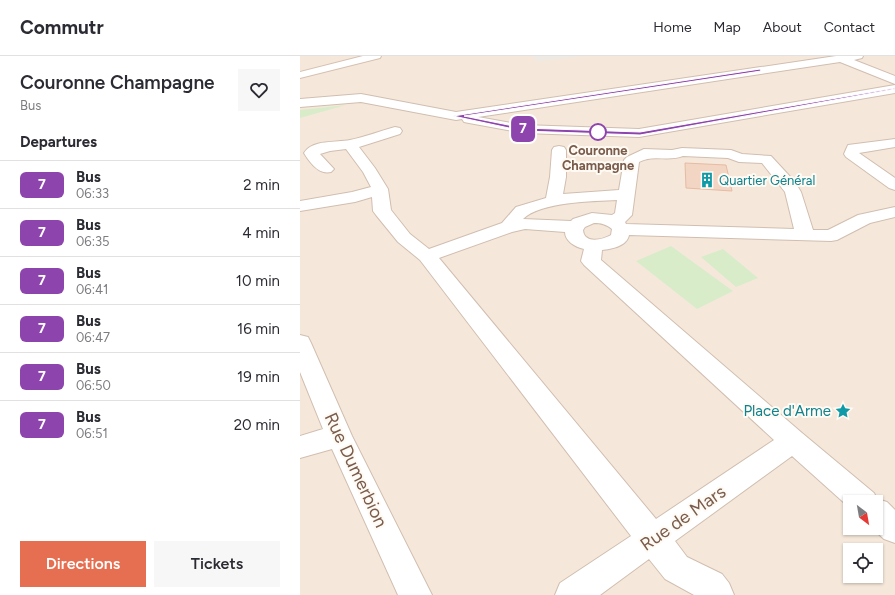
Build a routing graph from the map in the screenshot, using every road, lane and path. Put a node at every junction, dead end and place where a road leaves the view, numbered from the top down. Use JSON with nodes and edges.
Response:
{"nodes":[{"id":1,"x":356,"y":56,"type":"edge"},
{"id":2,"x":376,"y":56,"type":"edge"},
{"id":3,"x":858,"y":56,"type":"edge"},
{"id":4,"x":842,"y":59,"type":"junction"},
{"id":5,"x":300,"y":70,"type":"edge"},
{"id":6,"x":300,"y":75,"type":"edge"},
{"id":7,"x":895,"y":80,"type":"edge"},
{"id":8,"x":895,"y":89,"type":"edge"},
{"id":9,"x":300,"y":103,"type":"edge"},
{"id":10,"x":456,"y":116,"type":"junction"},
{"id":11,"x":395,"y":131,"type":"dead end"},
{"id":12,"x":895,"y":143,"type":"edge"},
{"id":13,"x":350,"y":145,"type":"junction"},
{"id":14,"x":559,"y":150,"type":"dead end"},
{"id":15,"x":326,"y":169,"type":"dead end"},
{"id":16,"x":895,"y":185,"type":"edge"},
{"id":17,"x":380,"y":189,"type":"junction"},
{"id":18,"x":626,"y":195,"type":"junction"},
{"id":19,"x":553,"y":202,"type":"junction"},
{"id":20,"x":301,"y":205,"type":"edge"},
{"id":21,"x":895,"y":212,"type":"edge"},
{"id":22,"x":618,"y":226,"type":"junction"},
{"id":23,"x":508,"y":227,"type":"junction"},
{"id":24,"x":574,"y":228,"type":"junction"},
{"id":25,"x":805,"y":235,"type":"junction"},
{"id":26,"x":594,"y":246,"type":"junction"},
{"id":27,"x":427,"y":256,"type":"junction"},
{"id":28,"x":300,"y":343,"type":"edge"},
{"id":29,"x":339,"y":436,"type":"junction"},
{"id":30,"x":793,"y":441,"type":"junction"},
{"id":31,"x":300,"y":447,"type":"edge"},
{"id":32,"x":856,"y":495,"type":"edge"},
{"id":33,"x":883,"y":518,"type":"edge"},
{"id":34,"x":895,"y":529,"type":"edge"},
{"id":35,"x":653,"y":539,"type":"junction"},
{"id":36,"x":415,"y":595,"type":"edge"},
{"id":37,"x":572,"y":595,"type":"edge"},
{"id":38,"x":717,"y":595,"type":"edge"}],
"edges":[{"from":1,"to":5,"type":"street"},
{"from":2,"to":6,"type":"street"},
{"from":3,"to":4,"type":"street"},
{"from":4,"to":7,"type":"street"},
{"from":4,"to":10,"type":"street"},
{"from":8,"to":10,"type":"street"},
{"from":9,"to":10,"type":"street"},
{"from":11,"to":13,"type":"street"},
{"from":12,"to":16,"type":"street"},
{"from":13,"to":15,"type":"street"},
{"from":13,"to":17,"type":"street"},
{"from":14,"to":19,"type":"street"},
{"from":17,"to":20,"type":"street"},
{"from":17,"to":27,"type":"street"},
{"from":18,"to":19,"type":"street"},
{"from":18,"to":22,"type":"street"},
{"from":18,"to":25,"type":"street"},
{"from":19,"to":23,"type":"street"},
{"from":21,"to":25,"type":"street"},
{"from":22,"to":24,"type":"street"},
{"from":22,"to":25,"type":"street"},
{"from":22,"to":26,"type":"street"},
{"from":23,"to":24,"type":"street"},
{"from":23,"to":27,"type":"street"},
{"from":24,"to":26,"type":"street"},
{"from":26,"to":30,"type":"street"},
{"from":27,"to":35,"type":"street"},
{"from":28,"to":29,"type":"street","name":"Rue Dumerbion"},
{"from":29,"to":31,"type":"street"},
{"from":29,"to":36,"type":"street","name":"Rue Dumerbion"},
{"from":30,"to":32,"type":"street"},
{"from":30,"to":35,"type":"street","name":"Rue de Mars"},
{"from":33,"to":34,"type":"street"},
{"from":35,"to":37,"type":"street","name":"Rue de Mars"},
{"from":35,"to":38,"type":"street"}]}
